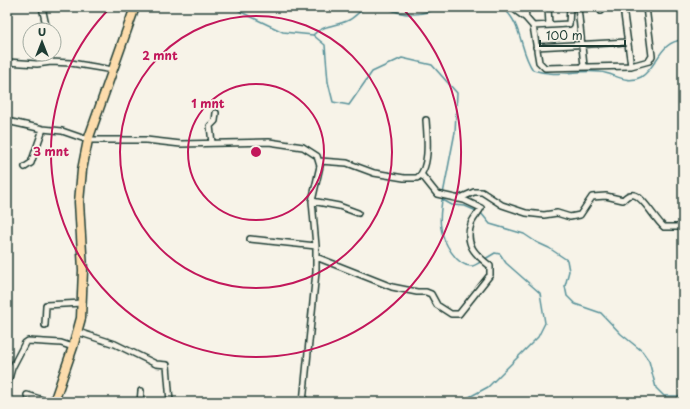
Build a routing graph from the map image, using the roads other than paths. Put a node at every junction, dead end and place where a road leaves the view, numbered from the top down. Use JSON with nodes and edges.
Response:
{"nodes":[{"id":1,"x":42,"y":7,"type":"edge"},
{"id":2,"x":135,"y":7,"type":"edge"},
{"id":3,"x":511,"y":7,"type":"edge"},
{"id":4,"x":525,"y":7,"type":"edge"},
{"id":5,"x":548,"y":7,"type":"edge"},
{"id":6,"x":570,"y":7,"type":"edge"},
{"id":7,"x":578,"y":7,"type":"edge"},
{"id":8,"x":623,"y":7,"type":"edge"},
{"id":9,"x":646,"y":7,"type":"edge"},
{"id":10,"x":676,"y":7,"type":"edge"},
{"id":11,"x":683,"y":8,"type":"edge"},
{"id":12,"x":526,"y":18,"type":"junction"},
{"id":13,"x":45,"y":22,"type":"edge"},
{"id":14,"x":548,"y":25,"type":"junction"},
{"id":15,"x":532,"y":26,"type":"junction"},
{"id":16,"x":628,"y":42,"type":"junction"},
{"id":17,"x":582,"y":45,"type":"junction"},
{"id":18,"x":536,"y":47,"type":"junction"},
{"id":19,"x":7,"y":62,"type":"edge"},
{"id":20,"x":51,"y":62,"type":"joint"},
{"id":21,"x":584,"y":66,"type":"junction"},
{"id":22,"x":631,"y":66,"type":"junction"},
{"id":23,"x":113,"y":70,"type":"junction"},
{"id":24,"x":216,"y":113,"type":"dead end"},
{"id":25,"x":426,"y":120,"type":"dead end"},
{"id":26,"x":7,"y":121,"type":"edge"},
{"id":27,"x":43,"y":129,"type":"junction"},
{"id":28,"x":88,"y":140,"type":"junction"},
{"id":29,"x":212,"y":143,"type":"junction"},
{"id":30,"x":320,"y":161,"type":"junction"},
{"id":31,"x":25,"y":167,"type":"dead end"},
{"id":32,"x":421,"y":174,"type":"junction"},
{"id":33,"x":458,"y":199,"type":"junction"},
{"id":34,"x":312,"y":201,"type":"junction"},
{"id":35,"x":358,"y":213,"type":"dead end"},
{"id":36,"x":683,"y":227,"type":"edge"},
{"id":37,"x":250,"y":240,"type":"dead end"},
{"id":38,"x":316,"y":246,"type":"junction"},
{"id":39,"x":316,"y":257,"type":"junction"},
{"id":40,"x":82,"y":303,"type":"junction"},
{"id":41,"x":45,"y":325,"type":"dead end"},
{"id":42,"x":78,"y":332,"type":"junction"},
{"id":43,"x":73,"y":347,"type":"junction"},
{"id":44,"x":7,"y":386,"type":"edge"},
{"id":45,"x":141,"y":391,"type":"dead end"},
{"id":46,"x":27,"y":395,"type":"dead end"},
{"id":47,"x":49,"y":402,"type":"edge"},
{"id":48,"x":54,"y":402,"type":"edge"},
{"id":49,"x":140,"y":402,"type":"edge"},
{"id":50,"x":170,"y":402,"type":"edge"},
{"id":51,"x":303,"y":402,"type":"edge"}],
"edges":[{"from":1,"to":13,"type":"street"},
{"from":2,"to":23,"type":"main road"},
{"from":3,"to":12,"type":"street"},
{"from":4,"to":12,"type":"street"},
{"from":5,"to":14,"type":"street"},
{"from":6,"to":14,"type":"street"},
{"from":7,"to":17,"type":"street"},
{"from":8,"to":16,"type":"street"},
{"from":9,"to":22,"type":"street"},
{"from":10,"to":11,"type":"street"},
{"from":12,"to":15,"type":"street"},
{"from":14,"to":15,"type":"street"},
{"from":15,"to":18,"type":"street"},
{"from":16,"to":17,"type":"street"},
{"from":16,"to":22,"type":"street"},
{"from":17,"to":18,"type":"street"},
{"from":17,"to":21,"type":"street"},
{"from":18,"to":21,"type":"street"},
{"from":19,"to":20,"type":"street"},
{"from":20,"to":23,"type":"street"},
{"from":21,"to":22,"type":"street"},
{"from":23,"to":28,"type":"main road"},
{"from":24,"to":29,"type":"street"},
{"from":25,"to":32,"type":"street"},
{"from":26,"to":27,"type":"street"},
{"from":27,"to":28,"type":"street"},
{"from":27,"to":31,"type":"street"},
{"from":28,"to":29,"type":"street"},
{"from":28,"to":40,"type":"main road"},
{"from":29,"to":30,"type":"street"},
{"from":30,"to":32,"type":"street"},
{"from":30,"to":34,"type":"street"},
{"from":32,"to":33,"type":"street"},
{"from":33,"to":36,"type":"street"},
{"from":33,"to":39,"type":"street"},
{"from":34,"to":35,"type":"street"},
{"from":34,"to":38,"type":"street"},
{"from":37,"to":38,"type":"street"},
{"from":38,"to":39,"type":"street"},
{"from":39,"to":51,"type":"street"},
{"from":40,"to":41,"type":"street"},
{"from":40,"to":42,"type":"main road"},
{"from":42,"to":43,"type":"main road"},
{"from":42,"to":50,"type":"street"},
{"from":43,"to":44,"type":"street"},
{"from":43,"to":48,"type":"main road"},
{"from":45,"to":49,"type":"street"},
{"from":46,"to":47,"type":"street"}]}
